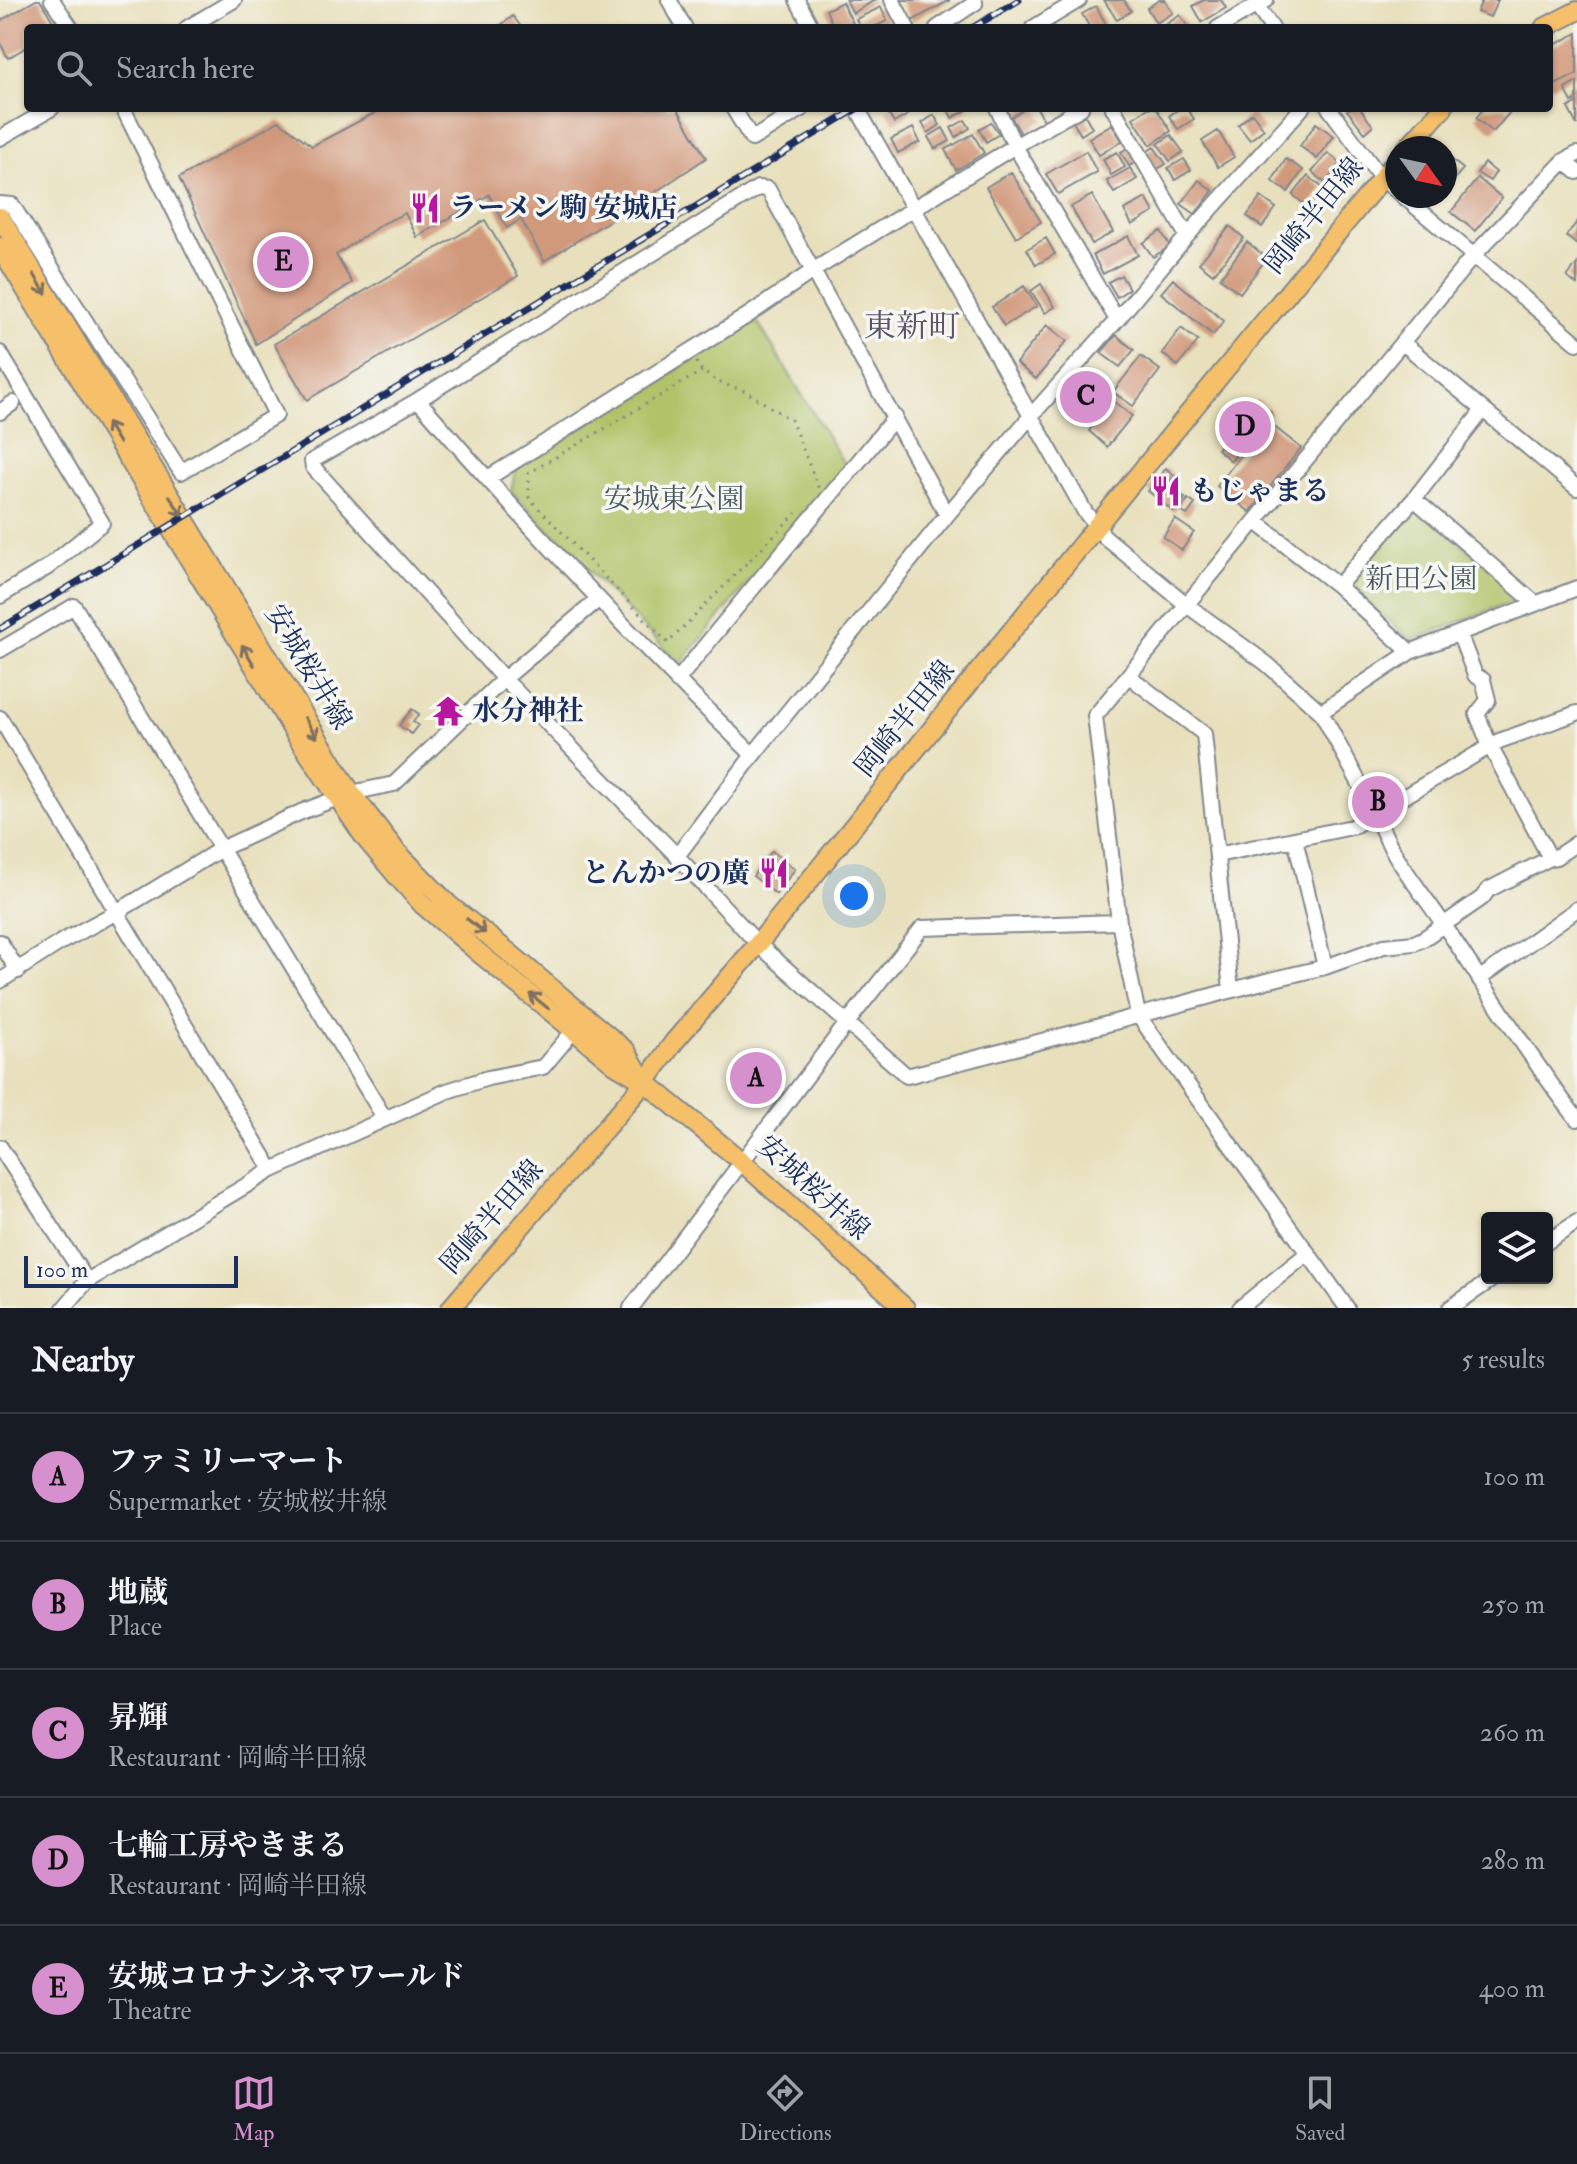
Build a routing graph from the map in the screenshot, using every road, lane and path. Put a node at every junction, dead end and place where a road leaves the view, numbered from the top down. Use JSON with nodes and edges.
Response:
{"nodes":[{"id":1,"x":52,"y":0,"type":"edge"},
{"id":2,"x":234,"y":0,"type":"edge"},
{"id":3,"x":669,"y":0,"type":"edge"},
{"id":4,"x":797,"y":0,"type":"edge"},
{"id":5,"x":892,"y":0,"type":"edge"},
{"id":6,"x":974,"y":0,"type":"edge"},
{"id":7,"x":1079,"y":0,"type":"edge"},
{"id":8,"x":1261,"y":3,"type":"edge"},
{"id":9,"x":1577,"y":11,"type":"edge"},
{"id":10,"x":68,"y":24,"type":"edge"},
{"id":11,"x":194,"y":24,"type":"edge"},
{"id":12,"x":683,"y":24,"type":"edge"},
{"id":13,"x":810,"y":24,"type":"edge"},
{"id":14,"x":905,"y":24,"type":"edge"},
{"id":15,"x":943,"y":24,"type":"edge"},
{"id":16,"x":1040,"y":24,"type":"edge"},
{"id":17,"x":1225,"y":24,"type":"edge"},
{"id":18,"x":1270,"y":24,"type":"edge"},
{"id":19,"x":1552,"y":24,"type":"edge"},
{"id":20,"x":45,"y":112,"type":"edge"},
{"id":21,"x":125,"y":112,"type":"edge"},
{"id":22,"x":735,"y":112,"type":"edge"},
{"id":23,"x":796,"y":112,"type":"edge"},
{"id":24,"x":859,"y":112,"type":"edge"},
{"id":25,"x":999,"y":112,"type":"edge"},
{"id":26,"x":1074,"y":112,"type":"edge"},
{"id":27,"x":1115,"y":112,"type":"edge"},
{"id":28,"x":1298,"y":112,"type":"edge"},
{"id":29,"x":1332,"y":112,"type":"edge"},
{"id":30,"x":1439,"y":112,"type":"edge"},
{"id":31,"x":1418,"y":136,"type":"edge"},
{"id":32,"x":0,"y":138,"type":"edge"},
{"id":33,"x":1015,"y":146,"type":"junction"},
{"id":34,"x":1570,"y":157,"type":"edge"},
{"id":35,"x":1577,"y":172,"type":"edge"},
{"id":36,"x":1385,"y":174,"type":"edge"},
{"id":37,"x":1381,"y":178,"type":"junction"},
{"id":38,"x":1385,"y":181,"type":"edge"},
{"id":39,"x":0,"y":204,"type":"edge"},
{"id":40,"x":1417,"y":208,"type":"edge"},
{"id":41,"x":913,"y":210,"type":"junction"},
{"id":42,"x":0,"y":217,"type":"edge"},
{"id":43,"x":1187,"y":236,"type":"junction"},
{"id":44,"x":0,"y":247,"type":"edge"},
{"id":45,"x":1474,"y":255,"type":"junction"},
{"id":46,"x":814,"y":270,"type":"junction"},
{"id":47,"x":1117,"y":320,"type":"junction"},
{"id":48,"x":1403,"y":343,"type":"junction"},
{"id":49,"x":1577,"y":343,"type":"edge"},
{"id":50,"x":688,"y":351,"type":"junction"},
{"id":51,"x":0,"y":353,"type":"edge"},
{"id":52,"x":702,"y":371,"type":"junction"},
{"id":53,"x":418,"y":400,"type":"junction"},
{"id":54,"x":13,"y":403,"type":"dead end"},
{"id":55,"x":1483,"y":410,"type":"junction"},
{"id":56,"x":0,"y":412,"type":"edge"},
{"id":57,"x":895,"y":417,"type":"junction"},
{"id":58,"x":1030,"y":417,"type":"junction"},
{"id":59,"x":488,"y":478,"type":"junction"},
{"id":60,"x":1577,"y":488,"type":"edge"},
{"id":61,"x":1414,"y":499,"type":"junction"},
{"id":62,"x":828,"y":501,"type":"junction"},
{"id":63,"x":797,"y":511,"type":"dead end"},
{"id":64,"x":947,"y":515,"type":"junction"},
{"id":65,"x":1255,"y":521,"type":"junction"},
{"id":66,"x":1096,"y":528,"type":"junction"},
{"id":67,"x":1338,"y":586,"type":"junction"},
{"id":68,"x":1577,"y":588,"type":"edge"},
{"id":69,"x":0,"y":596,"type":"edge"},
{"id":70,"x":599,"y":599,"type":"junction"},
{"id":71,"x":1535,"y":603,"type":"junction"},
{"id":72,"x":1187,"y":605,"type":"junction"},
{"id":73,"x":1459,"y":633,"type":"junction"},
{"id":74,"x":0,"y":650,"type":"edge"},
{"id":75,"x":1410,"y":652,"type":"junction"},
{"id":76,"x":1129,"y":676,"type":"junction"},
{"id":77,"x":504,"y":679,"type":"junction"},
{"id":78,"x":677,"y":681,"type":"junction"},
{"id":79,"x":1321,"y":712,"type":"junction"},
{"id":80,"x":1577,"y":713,"type":"edge"},
{"id":81,"x":0,"y":718,"type":"edge"},
{"id":82,"x":1490,"y":746,"type":"junction"},
{"id":83,"x":753,"y":755,"type":"junction"},
{"id":84,"x":344,"y":796,"type":"junction"},
{"id":85,"x":1376,"y":814,"type":"junction"},
{"id":86,"x":1295,"y":839,"type":"junction"},
{"id":87,"x":1577,"y":843,"type":"edge"},
{"id":88,"x":221,"y":849,"type":"junction"},
{"id":89,"x":1217,"y":855,"type":"junction"},
{"id":90,"x":677,"y":856,"type":"junction"},
{"id":91,"x":1550,"y":858,"type":"junction"},
{"id":92,"x":1577,"y":909,"type":"edge"},
{"id":93,"x":117,"y":912,"type":"junction"},
{"id":94,"x":1119,"y":922,"type":"junction"},
{"id":95,"x":1444,"y":924,"type":"junction"},
{"id":96,"x":0,"y":942,"type":"edge"},
{"id":97,"x":758,"y":944,"type":"junction"},
{"id":98,"x":1325,"y":967,"type":"junction"},
{"id":99,"x":18,"y":971,"type":"junction"},
{"id":100,"x":1479,"y":979,"type":"junction"},
{"id":101,"x":0,"y":981,"type":"edge"},
{"id":102,"x":1231,"y":990,"type":"junction"},
{"id":103,"x":1138,"y":1015,"type":"junction"},
{"id":104,"x":580,"y":1023,"type":"junction"},
{"id":105,"x":847,"y":1023,"type":"junction"},
{"id":106,"x":645,"y":1082,"type":"junction"},
{"id":107,"x":385,"y":1119,"type":"junction"},
{"id":108,"x":1577,"y":1119,"type":"edge"},
{"id":109,"x":0,"y":1147,"type":"edge"},
{"id":110,"x":741,"y":1161,"type":"junction"},
{"id":111,"x":272,"y":1170,"type":"junction"},
{"id":112,"x":1577,"y":1222,"type":"edge"},
{"id":113,"x":1553,"y":1238,"type":"edge"},
{"id":114,"x":1308,"y":1253,"type":"junction"},
{"id":115,"x":87,"y":1281,"type":"junction"},
{"id":116,"x":1485,"y":1284,"type":"edge"},
{"id":117,"x":64,"y":1308,"type":"edge"},
{"id":118,"x":451,"y":1308,"type":"edge"},
{"id":119,"x":631,"y":1308,"type":"edge"},
{"id":120,"x":905,"y":1308,"type":"edge"},
{"id":121,"x":1240,"y":1308,"type":"edge"},
{"id":122,"x":1347,"y":1308,"type":"edge"},
{"id":123,"x":1450,"y":1308,"type":"edge"}],
"edges":[{"from":1,"to":10,"type":"street"},
{"from":2,"to":11,"type":"street"},
{"from":3,"to":12,"type":"street"},
{"from":4,"to":13,"type":"street"},
{"from":5,"to":14,"type":"street"},
{"from":6,"to":15,"type":"street"},
{"from":7,"to":16,"type":"street"},
{"from":8,"to":17,"type":"street"},
{"from":8,"to":18,"type":"street"},
{"from":9,"to":19,"type":"main road"},
{"from":20,"to":32,"type":"street"},
{"from":21,"to":39,"type":"street"},
{"from":22,"to":23,"type":"street"},
{"from":24,"to":41,"type":"street"},
{"from":25,"to":33,"type":"street"},
{"from":26,"to":33,"type":"street"},
{"from":27,"to":43,"type":"street"},
{"from":28,"to":43,"type":"street"},
{"from":29,"to":37,"type":"street"},
{"from":30,"to":31,"type":"main road"},
{"from":33,"to":41,"type":"street"},
{"from":33,"to":47,"type":"street"},
{"from":34,"to":35,"type":"street"},
{"from":34,"to":45,"type":"street"},
{"from":36,"to":37,"type":"main road","name":"岡崎半田線"},
{"from":37,"to":38,"type":"street"},
{"from":37,"to":66,"type":"main road","name":"岡崎半田線"},
{"from":40,"to":45,"type":"street"},
{"from":41,"to":46,"type":"street"},
{"from":41,"to":58,"type":"street"},
{"from":42,"to":84,"type":"main road","name":"安城桜井線","one_way":true},
{"from":43,"to":47,"type":"street"},
{"from":84,"to":44,"type":"main road","name":"安城桜井線","one_way":true},
{"from":45,"to":48,"type":"street"},
{"from":45,"to":49,"type":"street"},
{"from":46,"to":50,"type":"street"},
{"from":46,"to":53,"type":"street"},
{"from":46,"to":57,"type":"street"},
{"from":47,"to":58,"type":"street"},
{"from":48,"to":55,"type":"street"},
{"from":48,"to":65,"type":"street"},
{"from":50,"to":52,"type":"path"},
{"from":50,"to":59,"type":"street"},
{"from":51,"to":69,"type":"street"},
{"from":52,"to":62,"type":"path"},
{"from":52,"to":63,"type":"path"},
{"from":53,"to":59,"type":"street"},
{"from":53,"to":77,"type":"street"},
{"from":54,"to":56,"type":"street"},
{"from":55,"to":60,"type":"street"},
{"from":55,"to":61,"type":"street"},
{"from":57,"to":62,"type":"street"},
{"from":57,"to":64,"type":"street"},
{"from":58,"to":64,"type":"street"},
{"from":58,"to":66,"type":"street"},
{"from":59,"to":70,"type":"street"},
{"from":61,"to":67,"type":"street"},
{"from":61,"to":71,"type":"street"},
{"from":62,"to":78,"type":"street"},
{"from":64,"to":83,"type":"street"},
{"from":65,"to":67,"type":"street"},
{"from":65,"to":72,"type":"street"},
{"from":66,"to":72,"type":"street"},
{"from":66,"to":97,"type":"main road","name":"岡崎半田線"},
{"from":67,"to":75,"type":"street"},
{"from":68,"to":71,"type":"street"},
{"from":70,"to":77,"type":"street"},
{"from":70,"to":78,"type":"street"},
{"from":71,"to":73,"type":"street"},
{"from":72,"to":76,"type":"street"},
{"from":72,"to":79,"type":"street"},
{"from":73,"to":75,"type":"street"},
{"from":73,"to":82,"type":"street"},
{"from":74,"to":88,"type":"street"},
{"from":75,"to":79,"type":"street"},
{"from":76,"to":89,"type":"street"},
{"from":76,"to":94,"type":"street"},
{"from":77,"to":84,"type":"street"},
{"from":77,"to":90,"type":"street"},
{"from":78,"to":83,"type":"street"},
{"from":79,"to":85,"type":"street"},
{"from":80,"to":82,"type":"street"},
{"from":81,"to":93,"type":"street"},
{"from":82,"to":85,"type":"street"},
{"from":82,"to":91,"type":"street"},
{"from":83,"to":90,"type":"street"},
{"from":84,"to":88,"type":"street"},
{"from":84,"to":104,"type":"main road","name":"安城桜井線"},
{"from":85,"to":86,"type":"street"},
{"from":85,"to":95,"type":"street"},
{"from":86,"to":89,"type":"street"},
{"from":86,"to":98,"type":"street"},
{"from":87,"to":91,"type":"street"},
{"from":88,"to":93,"type":"street"},
{"from":88,"to":107,"type":"street"},
{"from":89,"to":102,"type":"street"},
{"from":90,"to":97,"type":"street"},
{"from":91,"to":95,"type":"street"},
{"from":92,"to":100,"type":"street"},
{"from":93,"to":99,"type":"street"},
{"from":93,"to":111,"type":"street"},
{"from":94,"to":103,"type":"street"},
{"from":94,"to":105,"type":"street"},
{"from":95,"to":98,"type":"street"},
{"from":95,"to":100,"type":"street"},
{"from":96,"to":99,"type":"street"},
{"from":97,"to":105,"type":"street"},
{"from":97,"to":106,"type":"main road","name":"岡崎半田線"},
{"from":98,"to":102,"type":"street"},
{"from":99,"to":101,"type":"street"},
{"from":100,"to":108,"type":"street"},
{"from":102,"to":103,"type":"street"},
{"from":103,"to":105,"type":"street"},
{"from":103,"to":114,"type":"street"},
{"from":104,"to":106,"type":"main road","name":"安城桜井線"},
{"from":104,"to":107,"type":"street"},
{"from":105,"to":110,"type":"street"},
{"from":106,"to":110,"type":"main road","name":"安城桜井線"},
{"from":106,"to":118,"type":"main road","name":"岡崎半田線"},
{"from":107,"to":111,"type":"street"},
{"from":109,"to":115,"type":"street"},
{"from":110,"to":119,"type":"street"},
{"from":110,"to":120,"type":"main road","name":"安城桜井線"},
{"from":111,"to":115,"type":"street"},
{"from":112,"to":113,"type":"street"},
{"from":114,"to":121,"type":"street"},
{"from":114,"to":122,"type":"street"},
{"from":115,"to":117,"type":"street"},
{"from":116,"to":123,"type":"street"}]}
